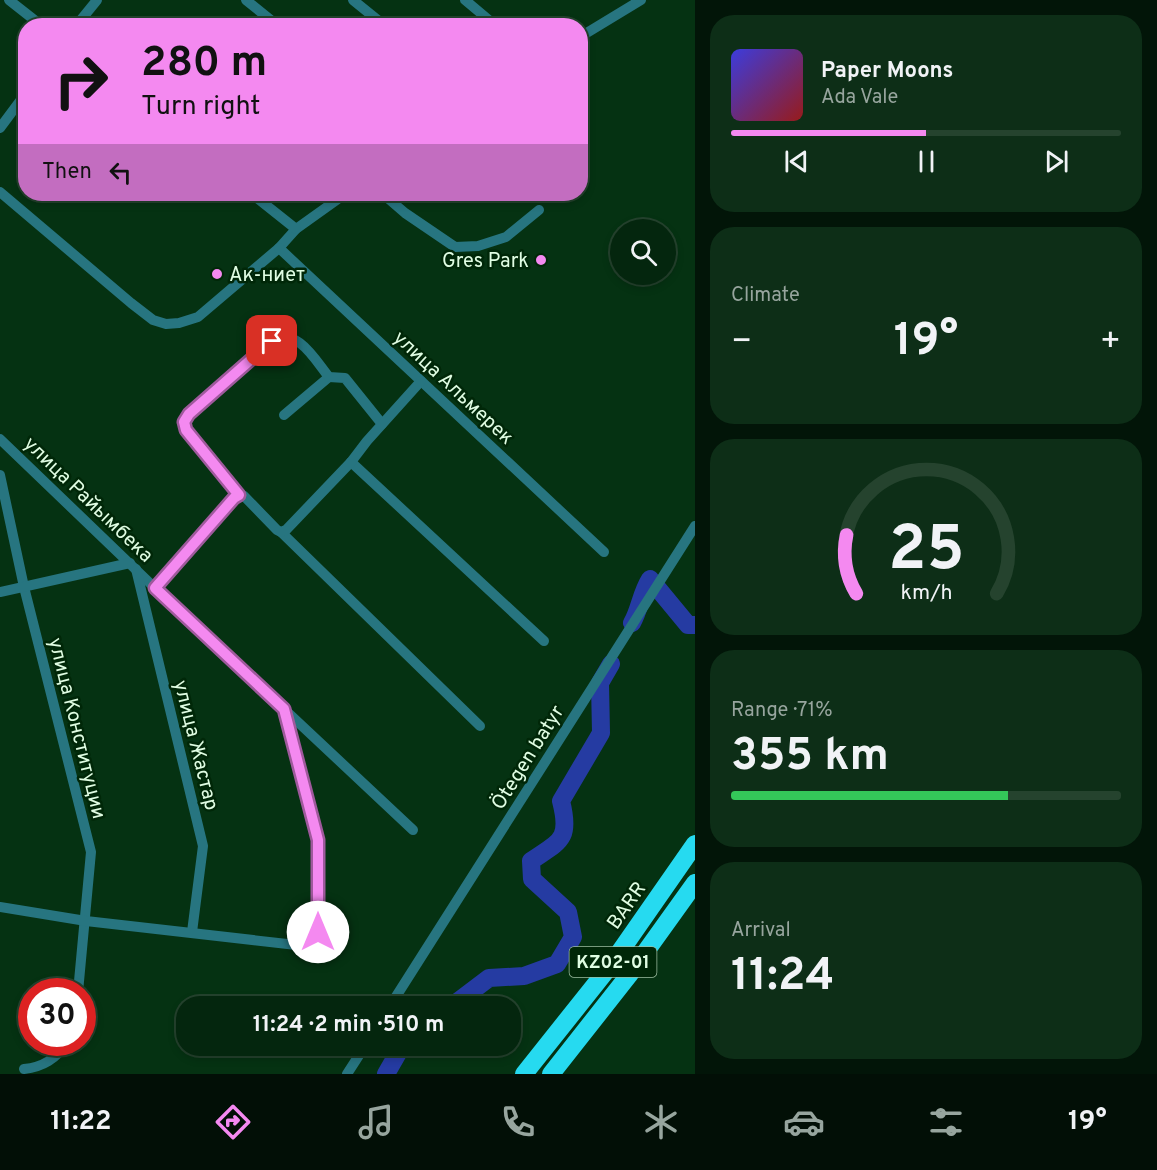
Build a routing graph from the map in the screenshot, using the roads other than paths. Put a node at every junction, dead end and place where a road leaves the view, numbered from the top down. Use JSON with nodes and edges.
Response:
{"nodes":[{"id":1,"x":9,"y":0,"type":"edge"},
{"id":2,"x":97,"y":0,"type":"edge"},
{"id":3,"x":246,"y":0,"type":"edge"},
{"id":4,"x":353,"y":0,"type":"edge"},
{"id":5,"x":465,"y":0,"type":"edge"},
{"id":6,"x":641,"y":0,"type":"edge"},
{"id":7,"x":32,"y":18,"type":"edge"},
{"id":8,"x":82,"y":18,"type":"edge"},
{"id":9,"x":268,"y":18,"type":"edge"},
{"id":10,"x":375,"y":18,"type":"edge"},
{"id":11,"x":486,"y":18,"type":"edge"},
{"id":12,"x":588,"y":32,"type":"edge"},
{"id":13,"x":18,"y":104,"type":"edge"},
{"id":14,"x":0,"y":128,"type":"edge"},
{"id":15,"x":0,"y":192,"type":"edge"},
{"id":16,"x":261,"y":201,"type":"edge"},
{"id":17,"x":335,"y":201,"type":"edge"},
{"id":18,"x":391,"y":201,"type":"edge"},
{"id":19,"x":539,"y":210,"type":"dead end"},
{"id":20,"x":296,"y":229,"type":"junction"},
{"id":21,"x":279,"y":248,"type":"junction"},
{"id":22,"x":329,"y":377,"type":"junction"},
{"id":23,"x":421,"y":381,"type":"junction"},
{"id":24,"x":284,"y":415,"type":"dead end"},
{"id":25,"x":382,"y":424,"type":"junction"},
{"id":26,"x":0,"y":439,"type":"edge"},
{"id":27,"x":351,"y":462,"type":"junction"},
{"id":28,"x":0,"y":476,"type":"edge"},
{"id":29,"x":239,"y":495,"type":"junction"},
{"id":30,"x":695,"y":526,"type":"edge"},
{"id":31,"x":281,"y":532,"type":"junction"},
{"id":32,"x":604,"y":552,"type":"dead end"},
{"id":33,"x":133,"y":565,"type":"junction"},
{"id":34,"x":24,"y":586,"type":"junction"},
{"id":35,"x":155,"y":588,"type":"junction"},
{"id":36,"x":0,"y":592,"type":"edge"},
{"id":37,"x":544,"y":641,"type":"dead end"},
{"id":38,"x":284,"y":709,"type":"junction"},
{"id":39,"x":480,"y":726,"type":"dead end"},
{"id":40,"x":413,"y":830,"type":"dead end"},
{"id":41,"x":695,"y":844,"type":"edge"},
{"id":42,"x":695,"y":883,"type":"edge"},
{"id":43,"x":0,"y":908,"type":"edge"},
{"id":44,"x":86,"y":921,"type":"junction"},
{"id":45,"x":192,"y":932,"type":"junction"},
{"id":46,"x":80,"y":978,"type":"edge"},
{"id":47,"x":396,"y":996,"type":"edge"},
{"id":48,"x":54,"y":1056,"type":"edge"},
{"id":49,"x":359,"y":1056,"type":"edge"},
{"id":50,"x":24,"y":1069,"type":"dead end"},
{"id":51,"x":347,"y":1074,"type":"edge"},
{"id":52,"x":525,"y":1074,"type":"edge"},
{"id":53,"x":551,"y":1074,"type":"edge"}],
"edges":[{"from":1,"to":7,"type":"street"},
{"from":2,"to":8,"type":"street"},
{"from":3,"to":9,"type":"street"},
{"from":4,"to":10,"type":"street"},
{"from":5,"to":11,"type":"street"},
{"from":6,"to":12,"type":"street"},
{"from":13,"to":14,"type":"street"},
{"from":15,"to":21,"type":"street"},
{"from":16,"to":20,"type":"street"},
{"from":17,"to":20,"type":"street"},
{"from":18,"to":19,"type":"street"},
{"from":20,"to":21,"type":"street"},
{"from":21,"to":23,"type":"street","name":"улица Альмерек"},
{"from":22,"to":24,"type":"street"},
{"from":22,"to":25,"type":"street"},
{"from":22,"to":29,"type":"street"},
{"from":23,"to":25,"type":"street"},
{"from":23,"to":32,"type":"street","name":"улица Альмерек"},
{"from":25,"to":27,"type":"street"},
{"from":26,"to":33,"type":"street","name":"улица Райымбека"},
{"from":27,"to":31,"type":"street"},
{"from":27,"to":37,"type":"street"},
{"from":28,"to":34,"type":"street","name":"улица Конституции"},
{"from":29,"to":31,"type":"street"},
{"from":29,"to":35,"type":"street"},
{"from":30,"to":47,"type":"street","name":"Ötegen batyr"},
{"from":31,"to":39,"type":"street"},
{"from":33,"to":34,"type":"street"},
{"from":33,"to":35,"type":"street","name":"улица Райымбека"},
{"from":33,"to":45,"type":"street","name":"улица Жастар"},
{"from":34,"to":36,"type":"street"},
{"from":34,"to":44,"type":"street","name":"улица Конституции"},
{"from":35,"to":38,"type":"street","name":"улица Райымбека"},
{"from":38,"to":40,"type":"street","name":"улица Райымбека"},
{"from":38,"to":45,"type":"street"},
{"from":41,"to":52,"type":"highway","name":"BARR","number":"KZ02-01"},
{"from":42,"to":53,"type":"highway","number":"KZ02-01"},
{"from":43,"to":44,"type":"street"},
{"from":44,"to":45,"type":"street"},
{"from":44,"to":46,"type":"street","name":"улица Конституции"},
{"from":48,"to":50,"type":"street"},
{"from":49,"to":51,"type":"street"}]}
